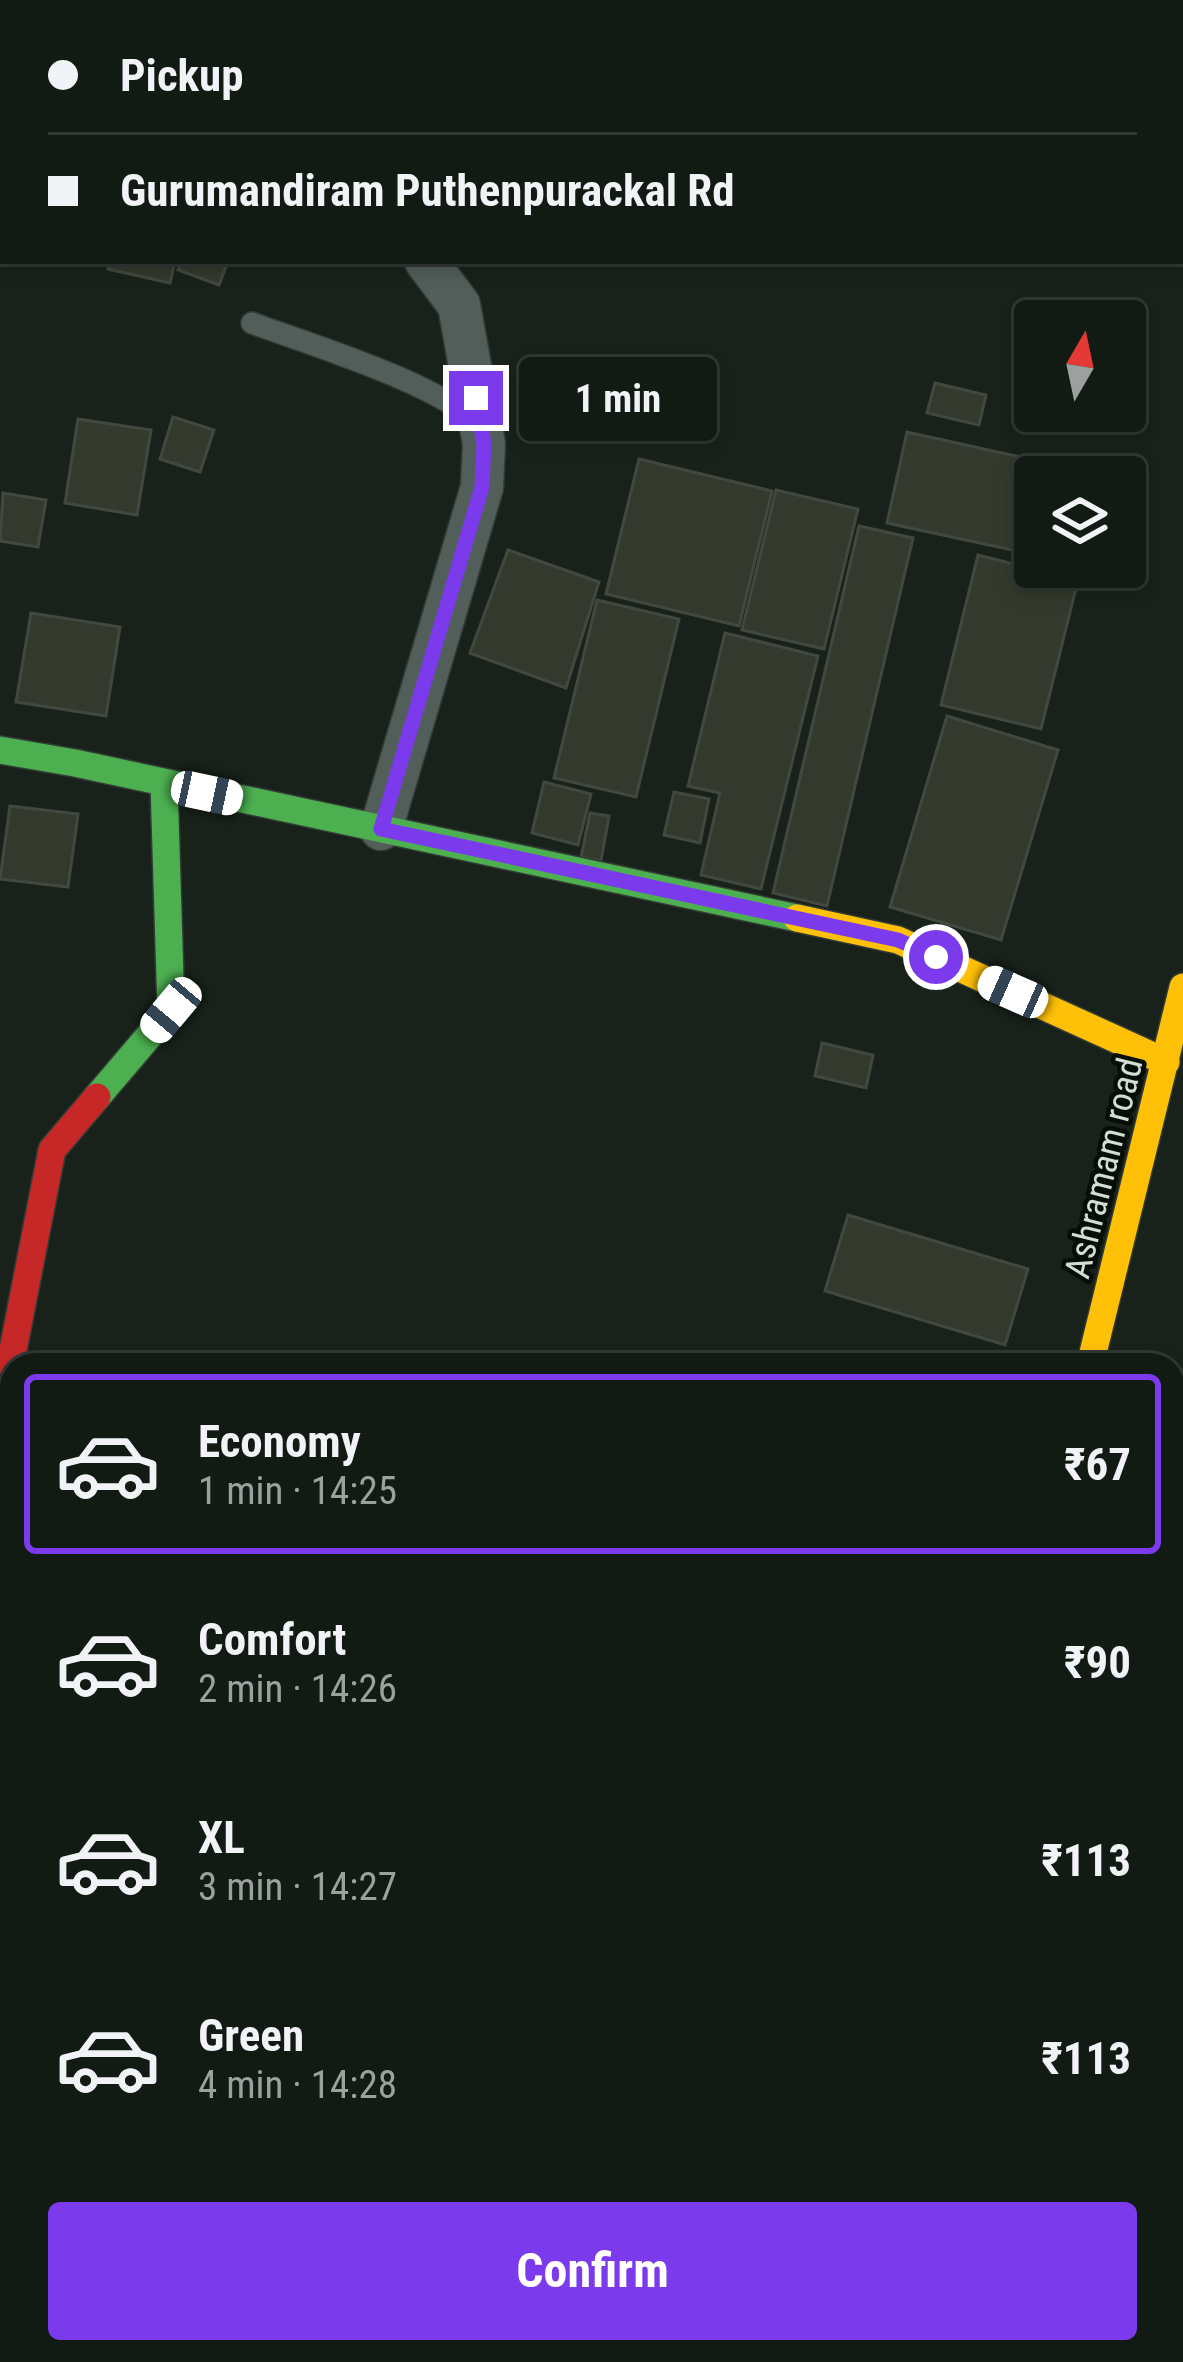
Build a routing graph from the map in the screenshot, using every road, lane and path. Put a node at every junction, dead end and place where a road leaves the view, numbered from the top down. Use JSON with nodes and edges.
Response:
{"nodes":[{"id":1,"x":428,"y":264,"type":"edge"},
{"id":2,"x":252,"y":323,"type":"dead end"},
{"id":3,"x":484,"y":444,"type":"junction"},
{"id":4,"x":0,"y":750,"type":"edge"},
{"id":5,"x":164,"y":784,"type":"junction"},
{"id":6,"x":381,"y":829,"type":"junction"},
{"id":7,"x":1183,"y":987,"type":"edge"},
{"id":8,"x":1166,"y":1062,"type":"junction"},
{"id":9,"x":13,"y":1353,"type":"edge"},
{"id":10,"x":1093,"y":1353,"type":"edge"}],
"edges":[{"from":1,"to":3,"type":"street"},
{"from":2,"to":3,"type":"lane"},
{"from":3,"to":6,"type":"street"},
{"from":4,"to":5,"type":"street"},
{"from":5,"to":6,"type":"street"},
{"from":5,"to":9,"type":"street"},
{"from":6,"to":8,"type":"street"},
{"from":7,"to":8,"type":"street","name":"Ashramam road"},
{"from":8,"to":10,"type":"street","name":"Ashramam road"}]}
